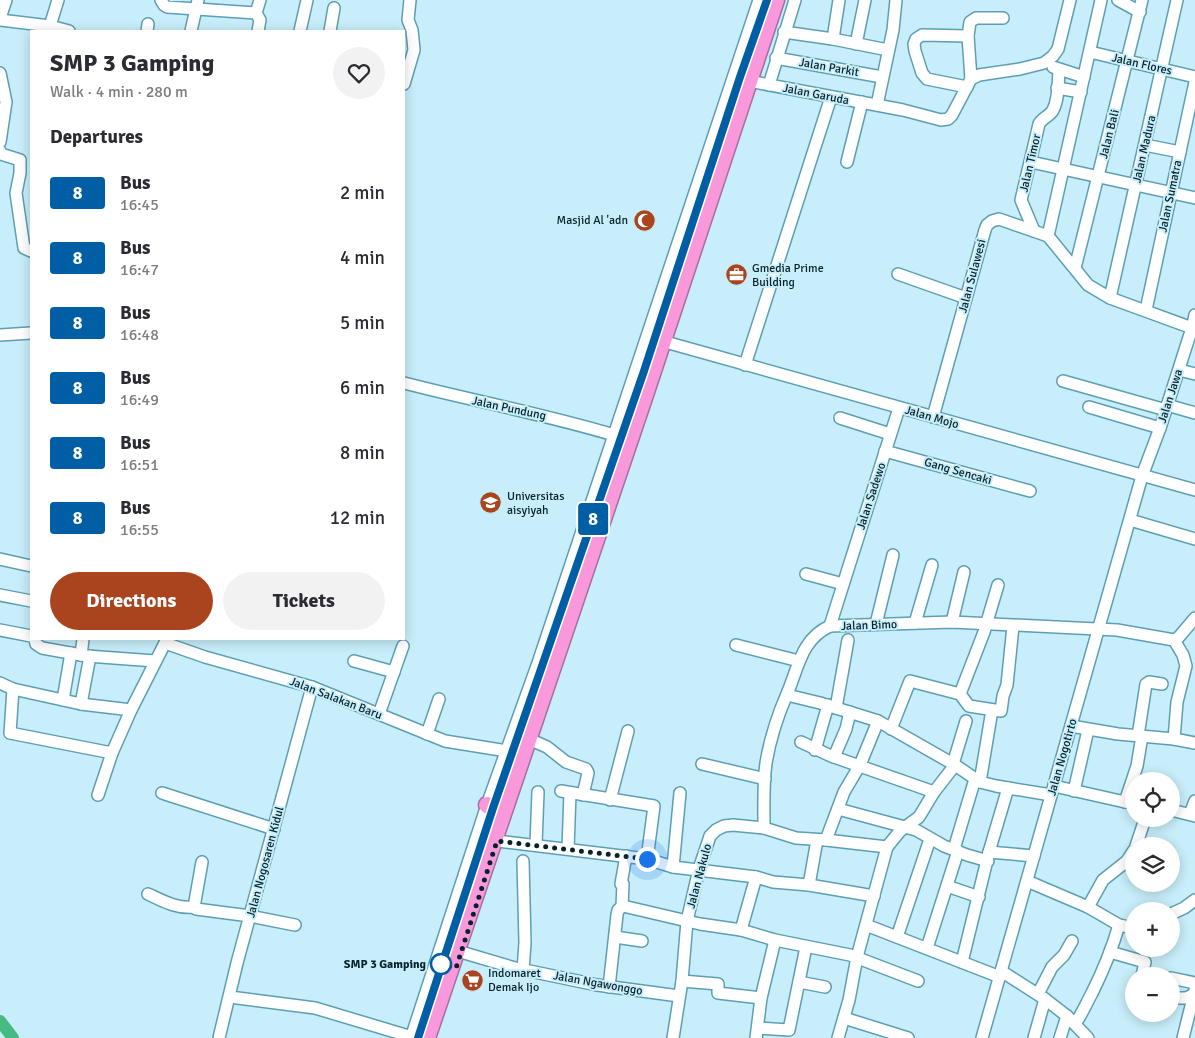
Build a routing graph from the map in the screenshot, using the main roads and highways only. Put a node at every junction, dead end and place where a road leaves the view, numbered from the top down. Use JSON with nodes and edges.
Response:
{"nodes":[{"id":1,"x":767,"y":0,"type":"edge"},
{"id":2,"x":776,"y":0,"type":"edge"},
{"id":3,"x":748,"y":74,"type":"junction"},
{"id":4,"x":435,"y":998,"type":"junction"},
{"id":5,"x":417,"y":1038,"type":"edge"}],
"edges":[{"from":1,"to":3,"type":"highway"},
{"from":2,"to":3,"type":"highway"},
{"from":3,"to":4,"type":"highway"},
{"from":3,"to":4,"type":"highway"},
{"from":4,"to":5,"type":"highway"}]}
